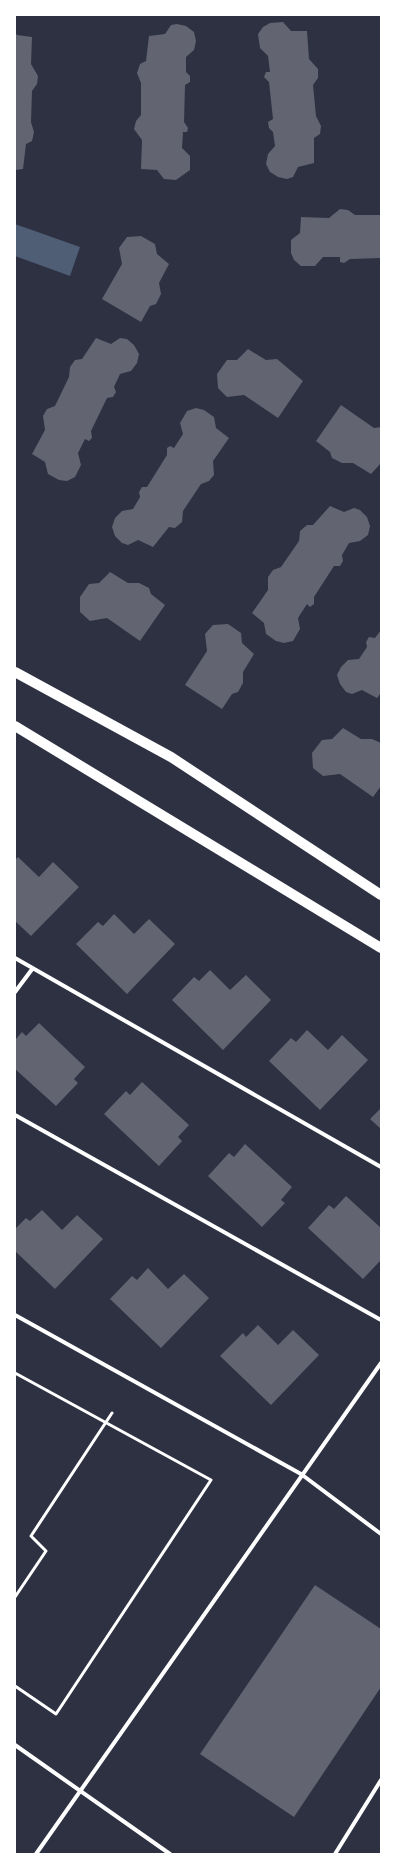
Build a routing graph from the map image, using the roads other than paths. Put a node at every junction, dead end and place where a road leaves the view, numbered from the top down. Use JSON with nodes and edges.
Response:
{"nodes":[{"id":1,"x":15,"y":672,"type":"edge"},
{"id":2,"x":15,"y":726,"type":"edge"},
{"id":3,"x":381,"y":896,"type":"edge"},
{"id":4,"x":381,"y":948,"type":"edge"},
{"id":5,"x":15,"y":958,"type":"edge"},
{"id":6,"x":33,"y":968,"type":"junction"},
{"id":7,"x":15,"y":992,"type":"edge"},
{"id":8,"x":15,"y":1115,"type":"edge"},
{"id":9,"x":381,"y":1167,"type":"edge"},
{"id":10,"x":15,"y":1315,"type":"edge"},
{"id":11,"x":381,"y":1320,"type":"edge"},
{"id":12,"x":381,"y":1363,"type":"edge"},
{"id":13,"x":301,"y":1474,"type":"junction"},
{"id":14,"x":381,"y":1534,"type":"edge"},
{"id":15,"x":15,"y":1745,"type":"edge"},
{"id":16,"x":381,"y":1780,"type":"edge"},
{"id":17,"x":81,"y":1790,"type":"junction"},
{"id":18,"x":36,"y":1854,"type":"edge"},
{"id":19,"x":170,"y":1854,"type":"edge"},
{"id":20,"x":335,"y":1854,"type":"edge"}],
"edges":[{"from":1,"to":3,"type":"main road"},
{"from":2,"to":4,"type":"main road"},
{"from":5,"to":6,"type":"lane"},
{"from":6,"to":7,"type":"lane"},
{"from":6,"to":9,"type":"lane"},
{"from":8,"to":11,"type":"lane"},
{"from":10,"to":13,"type":"lane"},
{"from":12,"to":13,"type":"lane"},
{"from":13,"to":14,"type":"lane"},
{"from":13,"to":17,"type":"lane"},
{"from":15,"to":17,"type":"lane"},
{"from":16,"to":20,"type":"lane"},
{"from":17,"to":18,"type":"lane"},
{"from":17,"to":19,"type":"lane"}]}
